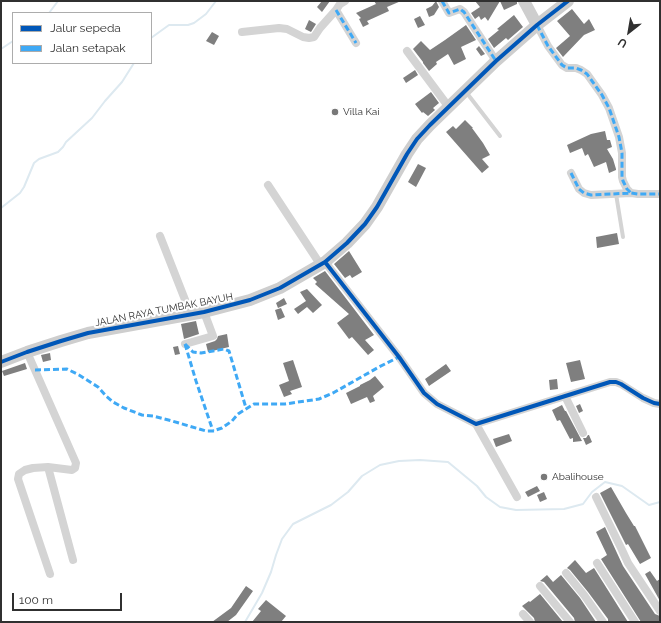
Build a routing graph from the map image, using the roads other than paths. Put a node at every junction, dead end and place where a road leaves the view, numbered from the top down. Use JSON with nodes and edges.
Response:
{"nodes":[{"id":1,"x":345,"y":1,"type":"edge"},
{"id":2,"x":442,"y":1,"type":"edge"},
{"id":3,"x":524,"y":1,"type":"edge"},
{"id":4,"x":568,"y":1,"type":"edge"},
{"id":5,"x":336,"y":10,"type":"junction"},
{"id":6,"x":537,"y":25,"type":"junction"},
{"id":7,"x":242,"y":32,"type":"dead end"},
{"id":8,"x":356,"y":43,"type":"dead end"},
{"id":9,"x":406,"y":51,"type":"dead end"},
{"id":10,"x":496,"y":61,"type":"junction"},
{"id":11,"x":465,"y":90,"type":"junction"},
{"id":12,"x":448,"y":106,"type":"junction"},
{"id":13,"x":500,"y":136,"type":"dead end"},
{"id":14,"x":571,"y":174,"type":"dead end"},
{"id":15,"x":268,"y":185,"type":"dead end"},
{"id":16,"x":631,"y":193,"type":"junction"},
{"id":17,"x":616,"y":194,"type":"junction"},
{"id":18,"x":660,"y":194,"type":"edge"},
{"id":19,"x":160,"y":236,"type":"dead end"},
{"id":20,"x":623,"y":237,"type":"dead end"},
{"id":21,"x":323,"y":263,"type":"junction"},
{"id":22,"x":204,"y":312,"type":"junction"},
{"id":23,"x":191,"y":315,"type":"junction"},
{"id":24,"x":185,"y":344,"type":"dead end"},
{"id":25,"x":27,"y":352,"type":"junction"},
{"id":26,"x":1,"y":362,"type":"edge"},
{"id":27,"x":565,"y":396,"type":"junction"},
{"id":28,"x":660,"y":404,"type":"edge"},
{"id":29,"x":476,"y":424,"type":"junction"},
{"id":30,"x":584,"y":433,"type":"dead end"},
{"id":31,"x":48,"y":468,"type":"junction"},
{"id":32,"x":517,"y":497,"type":"dead end"},
{"id":33,"x":596,"y":497,"type":"dead end"},
{"id":34,"x":73,"y":560,"type":"dead end"},
{"id":35,"x":597,"y":564,"type":"dead end"},
{"id":36,"x":566,"y":573,"type":"dead end"},
{"id":37,"x":50,"y":574,"type":"dead end"},
{"id":38,"x":540,"y":586,"type":"dead end"},
{"id":39,"x":660,"y":611,"type":"edge"},
{"id":40,"x":523,"y":614,"type":"dead end"},
{"id":41,"x":530,"y":622,"type":"edge"},
{"id":42,"x":570,"y":622,"type":"edge"},
{"id":43,"x":603,"y":622,"type":"edge"},
{"id":44,"x":636,"y":622,"type":"edge"}],
"edges":[{"from":1,"to":5,"type":"street"},
{"from":2,"to":10,"type":"street"},
{"from":3,"to":6,"type":"street"},
{"from":4,"to":6,"type":"street","name":"JALAN RAYA TUMBAK BAYUH"},
{"from":5,"to":7,"type":"street"},
{"from":5,"to":8,"type":"street"},
{"from":6,"to":10,"type":"street","name":"JALAN RAYA TUMBAK BAYUH"},
{"from":6,"to":16,"type":"street"},
{"from":9,"to":12,"type":"street"},
{"from":10,"to":11,"type":"street","name":"JALAN RAYA TUMBAK BAYUH"},
{"from":11,"to":12,"type":"street","name":"JALAN RAYA TUMBAK BAYUH"},
{"from":11,"to":13,"type":"lane"},
{"from":12,"to":21,"type":"street","name":"JALAN RAYA TUMBAK BAYUH"},
{"from":14,"to":17,"type":"street"},
{"from":15,"to":21,"type":"street"},
{"from":16,"to":17,"type":"street"},
{"from":16,"to":18,"type":"street"},
{"from":17,"to":20,"type":"lane"},
{"from":19,"to":23,"type":"street"},
{"from":21,"to":22,"type":"street","name":"JALAN RAYA TUMBAK BAYUH"},
{"from":21,"to":29,"type":"street"},
{"from":22,"to":23,"type":"street","name":"JALAN RAYA TUMBAK BAYUH"},
{"from":22,"to":24,"type":"street"},
{"from":23,"to":25,"type":"street","name":"JALAN RAYA TUMBAK BAYUH"},
{"from":25,"to":26,"type":"street","name":"JALAN RAYA TUMBAK BAYUH"},
{"from":25,"to":31,"type":"street"},
{"from":27,"to":28,"type":"street"},
{"from":27,"to":29,"type":"street"},
{"from":27,"to":30,"type":"street"},
{"from":29,"to":32,"type":"street"},
{"from":31,"to":34,"type":"street"},
{"from":31,"to":37,"type":"street"},
{"from":33,"to":39,"type":"street"},
{"from":35,"to":44,"type":"street"},
{"from":36,"to":43,"type":"street"},
{"from":38,"to":42,"type":"street"},
{"from":40,"to":41,"type":"street"}]}
